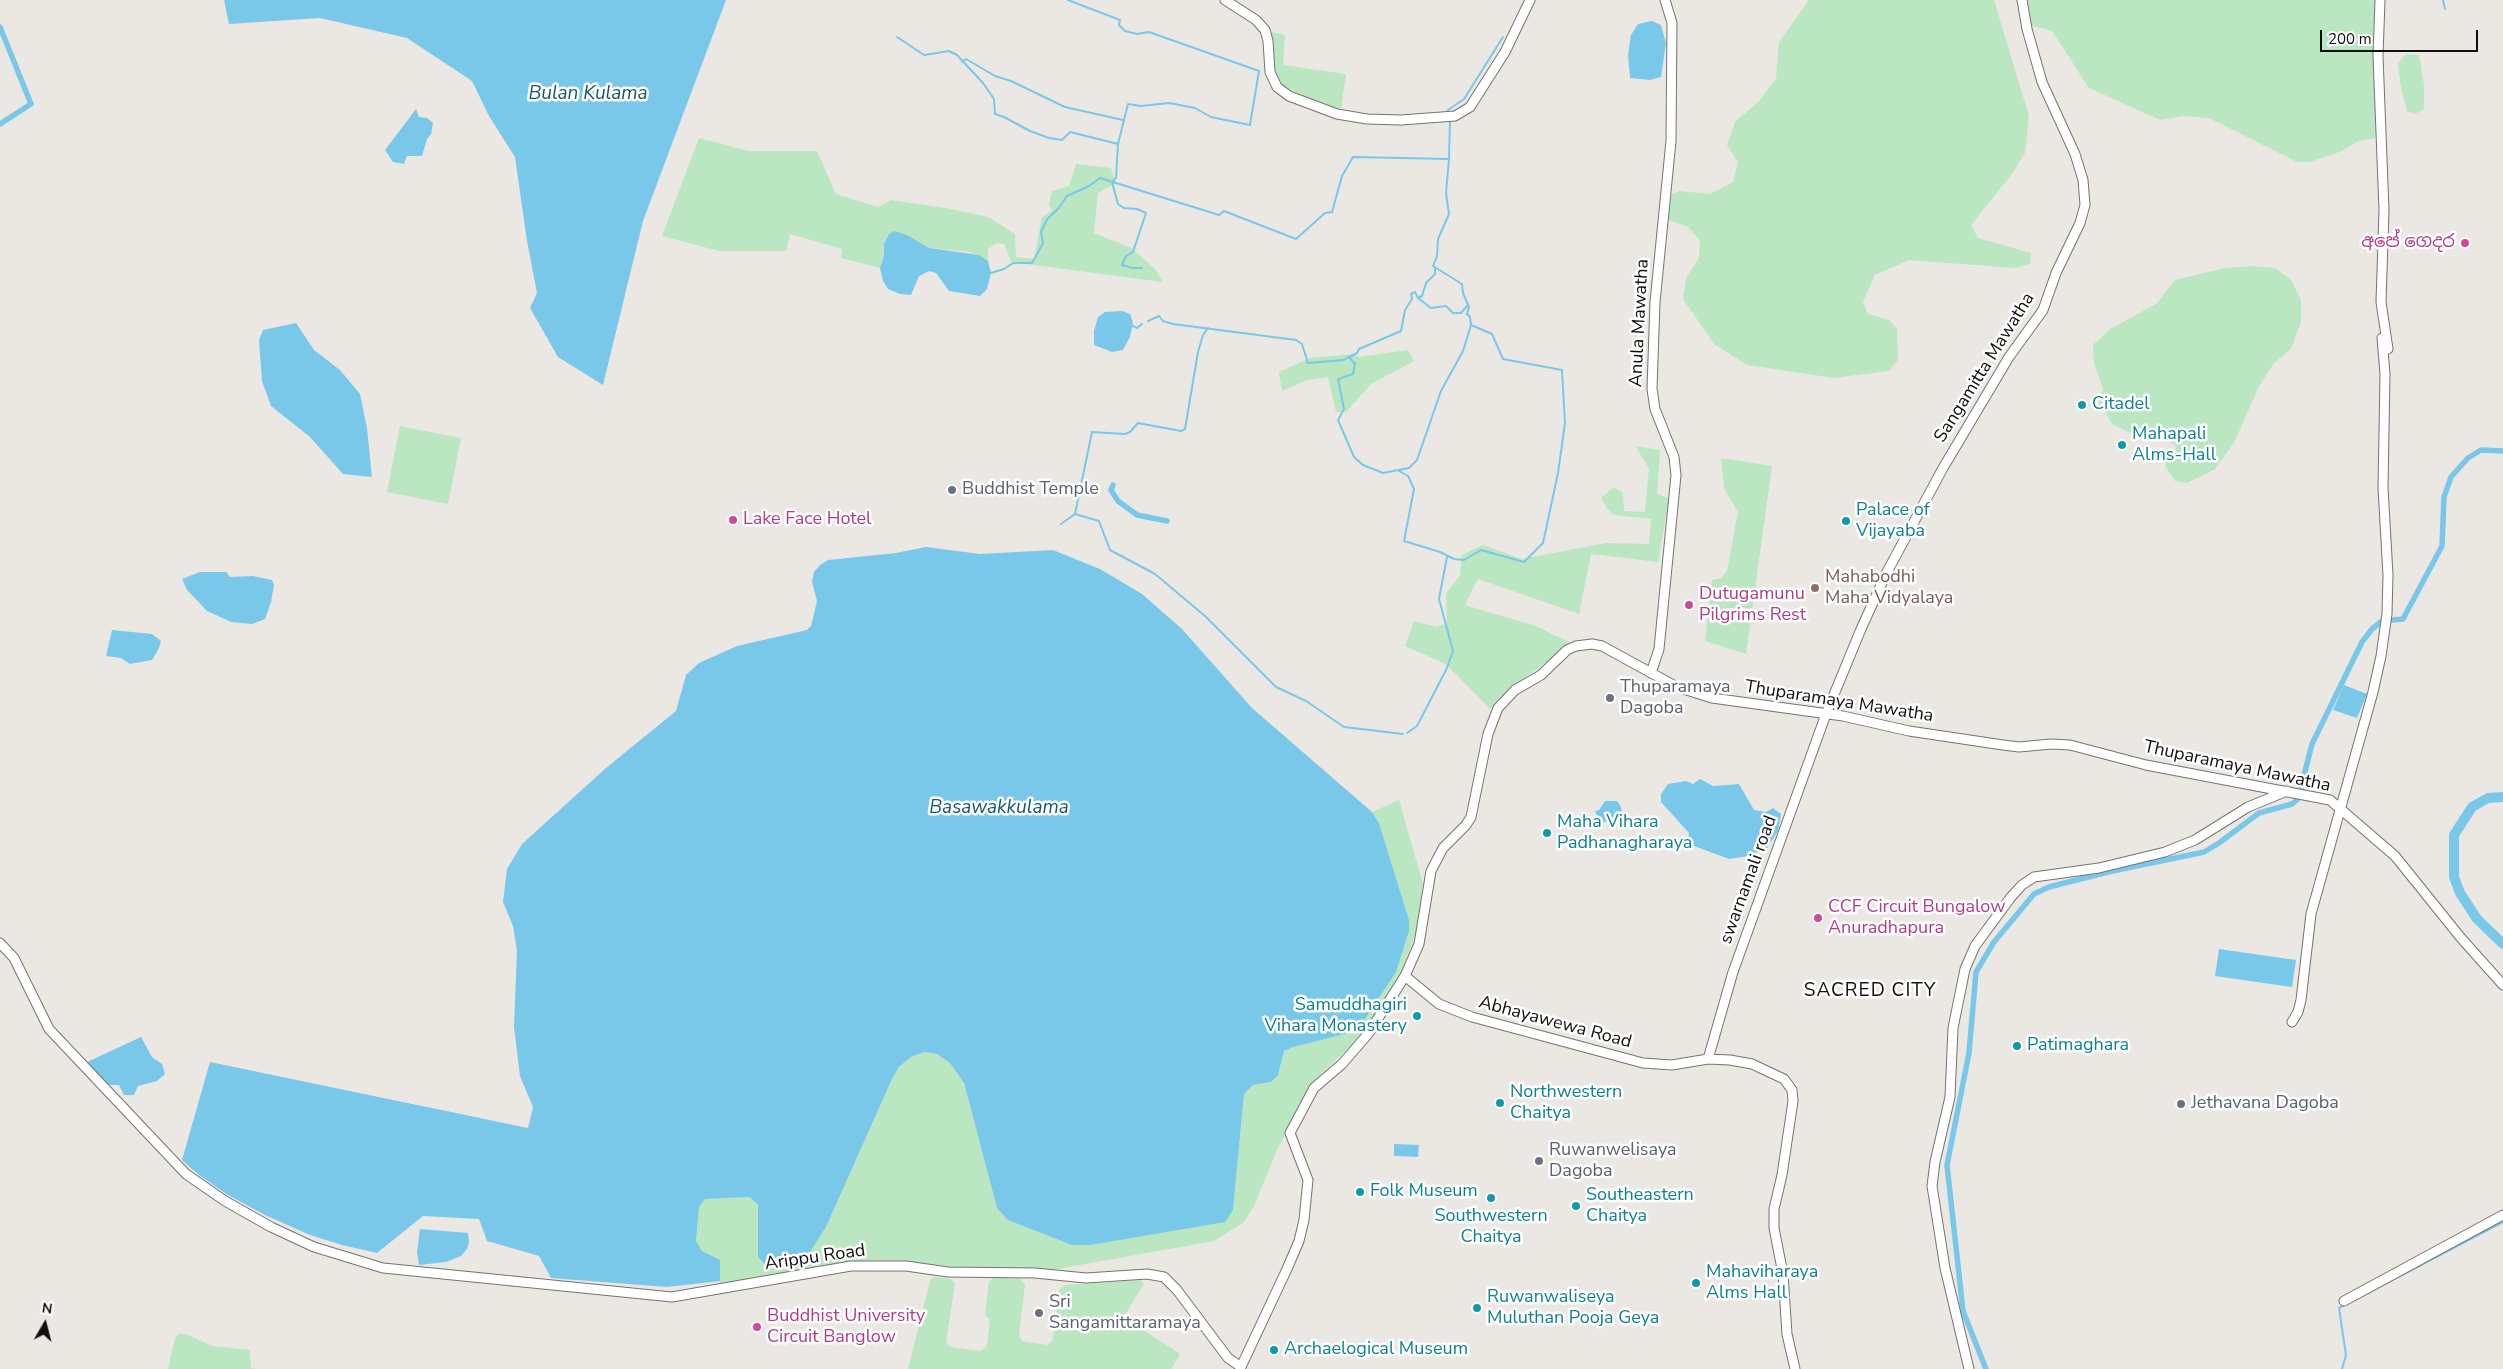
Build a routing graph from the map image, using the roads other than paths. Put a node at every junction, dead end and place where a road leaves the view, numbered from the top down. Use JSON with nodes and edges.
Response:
{"nodes":[{"id":1,"x":1225,"y":0,"type":"edge"},
{"id":2,"x":1530,"y":0,"type":"edge"},
{"id":3,"x":1665,"y":0,"type":"edge"},
{"id":4,"x":2022,"y":0,"type":"edge"},
{"id":5,"x":2380,"y":0,"type":"edge"},
{"id":6,"x":1651,"y":674,"type":"junction"},
{"id":7,"x":1826,"y":714,"type":"junction"},
{"id":8,"x":2259,"y":786,"type":"junction"},
{"id":9,"x":2290,"y":792,"type":"junction"},
{"id":10,"x":2262,"y":801,"type":"junction"},
{"id":11,"x":2340,"y":807,"type":"junction"},
{"id":12,"x":0,"y":942,"type":"edge"},
{"id":13,"x":1405,"y":976,"type":"junction"},
{"id":14,"x":2503,"y":985,"type":"edge"},
{"id":15,"x":2292,"y":1022,"type":"dead end"},
{"id":16,"x":1708,"y":1059,"type":"junction"},
{"id":17,"x":2503,"y":1215,"type":"edge"},
{"id":18,"x":2344,"y":1301,"type":"dead end"},
{"id":19,"x":1240,"y":1368,"type":"edge"},
{"id":20,"x":1795,"y":1369,"type":"edge"},
{"id":21,"x":1969,"y":1369,"type":"edge"}],
"edges":[{"from":1,"to":2,"type":"main road"},
{"from":3,"to":6,"type":"main road","name":"Anula Mawatha"},
{"from":4,"to":7,"type":"main road","name":"Sangamitta Mawatha"},
{"from":5,"to":11,"type":"main road"},
{"from":6,"to":7,"type":"main road","name":"Thuparamaya Mawatha"},
{"from":6,"to":13,"type":"main road","name":"Thuparamaya Mawatha"},
{"from":7,"to":8,"type":"main road","name":"Thuparamaya Mawatha"},
{"from":7,"to":16,"type":"main road","name":"swarnamali road"},
{"from":8,"to":9,"type":"main road","name":"Thuparamaya Mawatha"},
{"from":8,"to":10,"type":"main road"},
{"from":9,"to":10,"type":"main road"},
{"from":9,"to":11,"type":"main road","name":"Thuparamaya Mawatha"},
{"from":10,"to":21,"type":"main road"},
{"from":11,"to":14,"type":"main road","name":"Thuparamaya Mawatha"},
{"from":11,"to":15,"type":"main road"},
{"from":12,"to":19,"type":"main road","name":"Arippu Road"},
{"from":13,"to":16,"type":"main road","name":"Abhayawewa Road"},
{"from":13,"to":19,"type":"main road","name":"Thuparamaya Mawatha"},
{"from":16,"to":20,"type":"main road","name":"Abhayawewa Road"},
{"from":17,"to":18,"type":"main road"}]}
